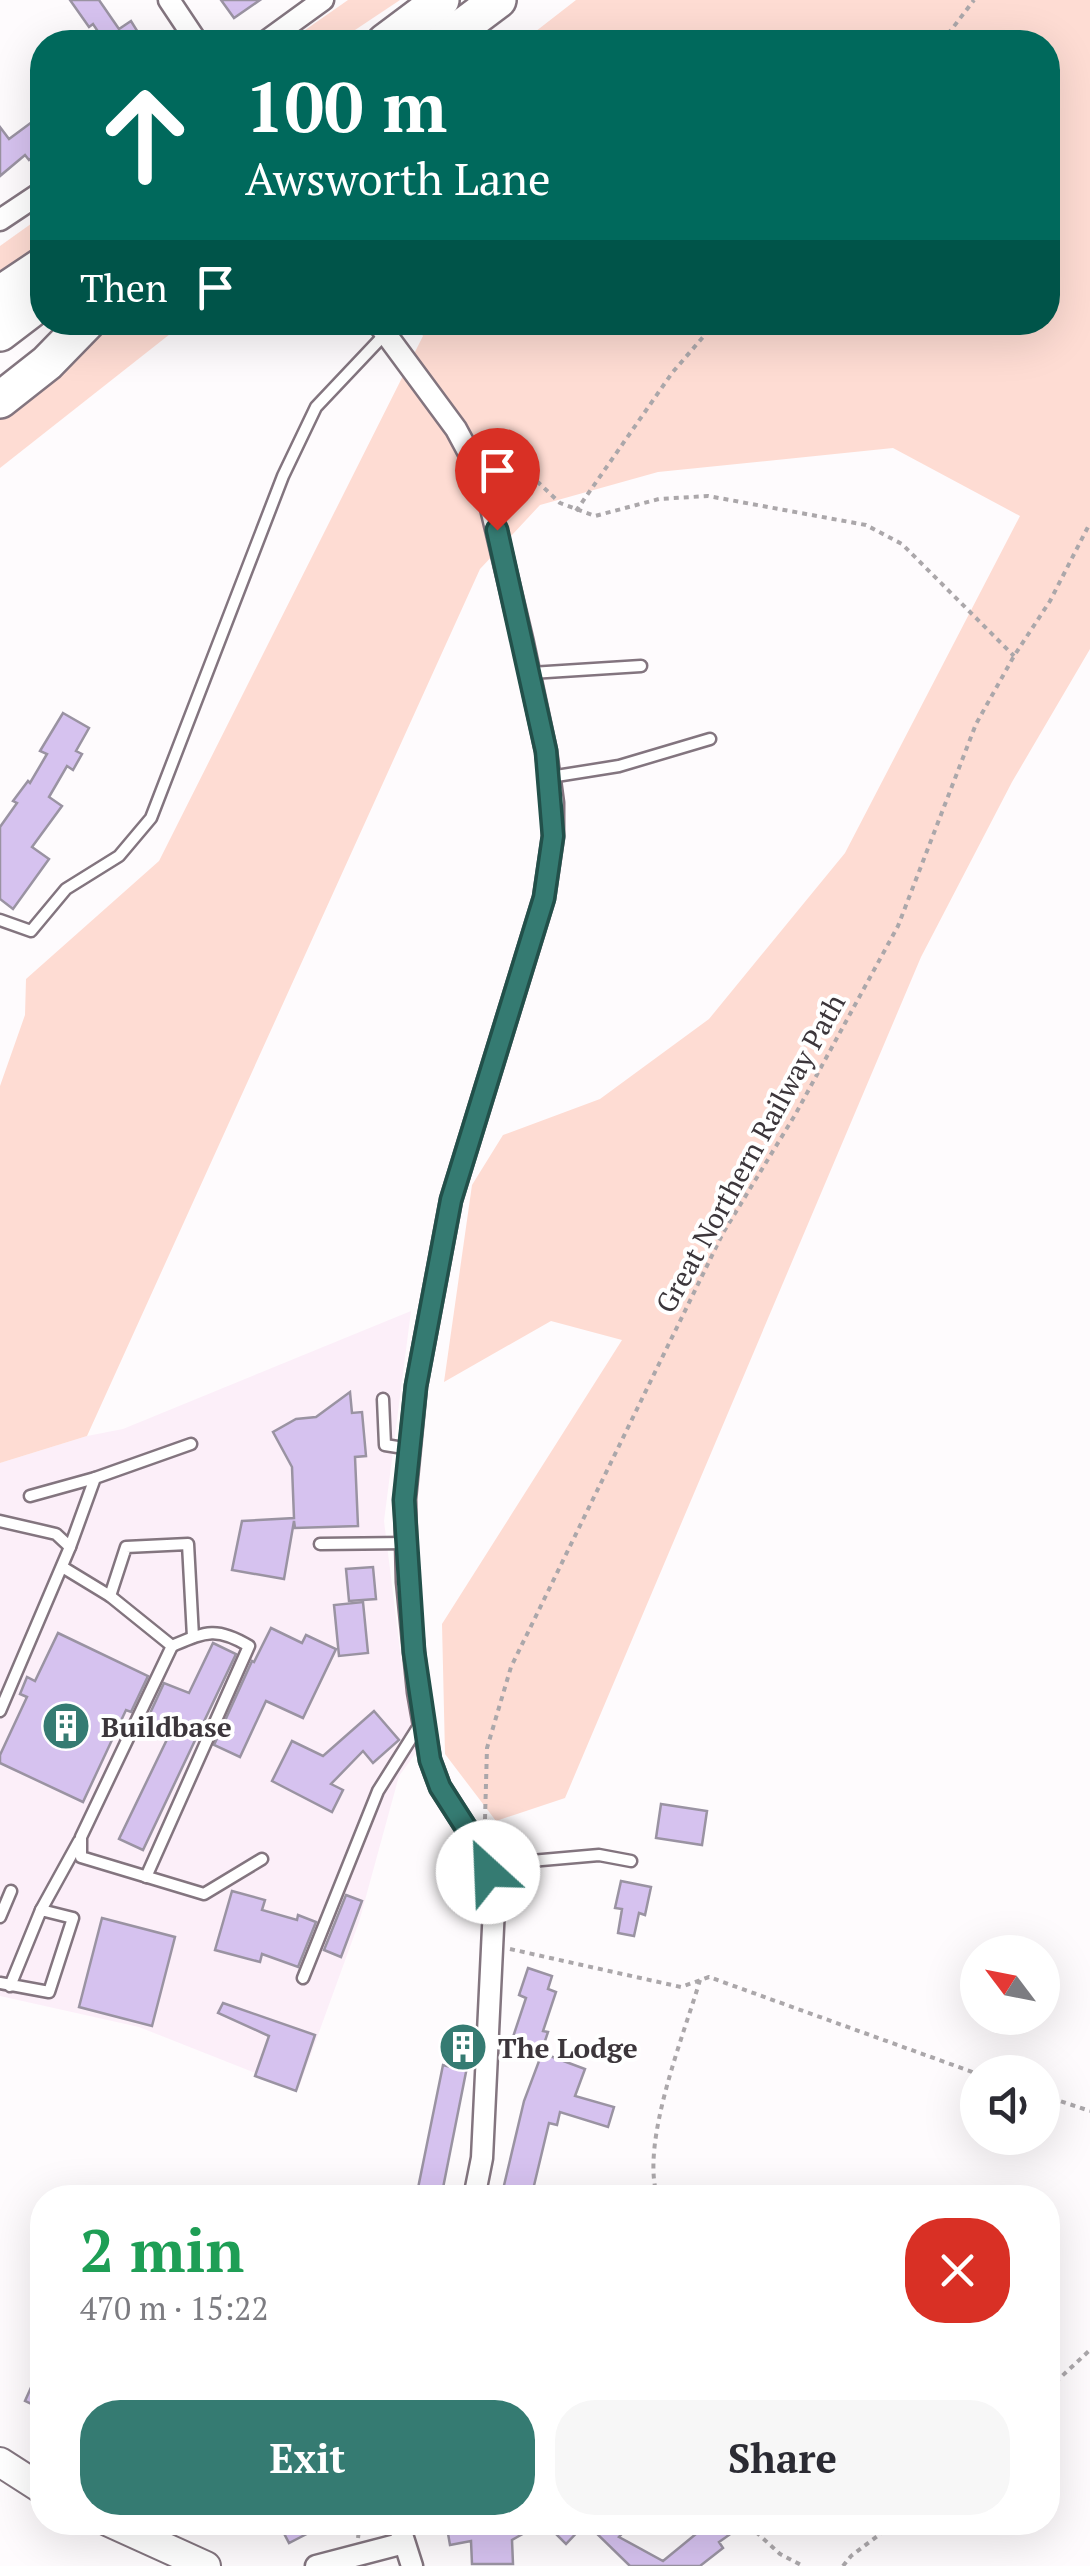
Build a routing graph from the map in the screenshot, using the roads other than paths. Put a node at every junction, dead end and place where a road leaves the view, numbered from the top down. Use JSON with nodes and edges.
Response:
{"nodes":[{"id":1,"x":169,"y":0,"type":"edge"},
{"id":2,"x":323,"y":0,"type":"edge"},
{"id":3,"x":441,"y":0,"type":"edge"},
{"id":4,"x":498,"y":0,"type":"edge"},
{"id":5,"x":189,"y":30,"type":"edge"},
{"id":6,"x":282,"y":30,"type":"edge"},
{"id":7,"x":401,"y":30,"type":"edge"},
{"id":8,"x":458,"y":30,"type":"edge"},
{"id":9,"x":30,"y":200,"type":"edge"},
{"id":10,"x":0,"y":220,"type":"edge"},
{"id":11,"x":30,"y":274,"type":"edge"},
{"id":12,"x":0,"y":294,"type":"edge"},
{"id":13,"x":30,"y":310,"type":"edge"},
{"id":14,"x":0,"y":333,"type":"edge"},
{"id":15,"x":54,"y":335,"type":"edge"},
{"id":16,"x":74,"y":335,"type":"edge"},
{"id":17,"x":375,"y":335,"type":"edge"},
{"id":18,"x":386,"y":335,"type":"edge"},
{"id":19,"x":0,"y":376,"type":"edge"},
{"id":20,"x":0,"y":400,"type":"edge"},
{"id":21,"x":641,"y":666,"type":"dead end"},
{"id":22,"x":530,"y":673,"type":"junction"},
{"id":23,"x":710,"y":739,"type":"dead end"},
{"id":24,"x":549,"y":777,"type":"junction"},
{"id":25,"x":0,"y":920,"type":"edge"},
{"id":26,"x":384,"y":1399,"type":"dead end"},
{"id":27,"x":191,"y":1444,"type":"dead end"},
{"id":28,"x":410,"y":1449,"type":"junction"},
{"id":29,"x":95,"y":1478,"type":"junction"},
{"id":30,"x":30,"y":1496,"type":"dead end"},
{"id":31,"x":0,"y":1521,"type":"edge"},
{"id":32,"x":406,"y":1543,"type":"junction"},
{"id":33,"x":320,"y":1544,"type":"dead end"},
{"id":34,"x":70,"y":1547,"type":"junction"},
{"id":35,"x":64,"y":1568,"type":"junction"},
{"id":36,"x":110,"y":1596,"type":"junction"},
{"id":37,"x":193,"y":1637,"type":"junction"},
{"id":38,"x":172,"y":1646,"type":"junction"},
{"id":39,"x":0,"y":1711,"type":"edge"},
{"id":40,"x":423,"y":1720,"type":"junction"},
{"id":41,"x":81,"y":1838,"type":"junction"},
{"id":42,"x":262,"y":1859,"type":"dead end"},
{"id":43,"x":631,"y":1861,"type":"dead end"},
{"id":44,"x":485,"y":1865,"type":"junction"},
{"id":45,"x":146,"y":1877,"type":"junction"},
{"id":46,"x":11,"y":1891,"type":"dead end"},
{"id":47,"x":41,"y":1910,"type":"junction"},
{"id":48,"x":0,"y":1917,"type":"edge"},
{"id":49,"x":303,"y":1978,"type":"dead end"},
{"id":50,"x":5,"y":1984,"type":"edge"},
{"id":51,"x":477,"y":2185,"type":"edge"},
{"id":52,"x":129,"y":2535,"type":"edge"},
{"id":53,"x":396,"y":2535,"type":"edge"},
{"id":54,"x":402,"y":2535,"type":"edge"},
{"id":55,"x":164,"y":2558,"type":"edge"},
{"id":56,"x":206,"y":2566,"type":"edge"},
{"id":57,"x":316,"y":2566,"type":"edge"},
{"id":58,"x":412,"y":2566,"type":"edge"}],
"edges":[{"from":1,"to":5,"type":"street"},
{"from":2,"to":6,"type":"street"},
{"from":3,"to":7,"type":"highway"},
{"from":4,"to":8,"type":"highway"},
{"from":9,"to":10,"type":"street"},
{"from":11,"to":12,"type":"highway"},
{"from":13,"to":14,"type":"highway"},
{"from":15,"to":19,"type":"highway"},
{"from":16,"to":20,"type":"highway"},
{"from":17,"to":25,"type":"lane"},
{"from":18,"to":22,"type":"street"},
{"from":21,"to":22,"type":"lane"},
{"from":22,"to":24,"type":"street"},
{"from":23,"to":24,"type":"lane"},
{"from":24,"to":28,"type":"street"},
{"from":26,"to":28,"type":"lane"},
{"from":27,"to":29,"type":"lane"},
{"from":28,"to":32,"type":"street"},
{"from":29,"to":30,"type":"lane"},
{"from":29,"to":34,"type":"lane"},
{"from":31,"to":34,"type":"lane"},
{"from":32,"to":33,"type":"lane"},
{"from":32,"to":40,"type":"street"},
{"from":34,"to":35,"type":"lane"},
{"from":35,"to":36,"type":"lane"},
{"from":35,"to":39,"type":"lane"},
{"from":36,"to":37,"type":"lane"},
{"from":36,"to":38,"type":"lane"},
{"from":37,"to":38,"type":"lane"},
{"from":37,"to":45,"type":"lane"},
{"from":38,"to":41,"type":"lane"},
{"from":40,"to":44,"type":"street"},
{"from":40,"to":49,"type":"lane"},
{"from":41,"to":45,"type":"lane"},
{"from":41,"to":47,"type":"lane"},
{"from":42,"to":45,"type":"lane"},
{"from":43,"to":44,"type":"lane"},
{"from":44,"to":51,"type":"street"},
{"from":46,"to":48,"type":"lane"},
{"from":47,"to":50,"type":"lane"},
{"from":47,"to":50,"type":"lane"},
{"from":52,"to":55,"type":"street"},
{"from":53,"to":57,"type":"street"},
{"from":54,"to":58,"type":"street"},
{"from":55,"to":56,"type":"street"}]}
